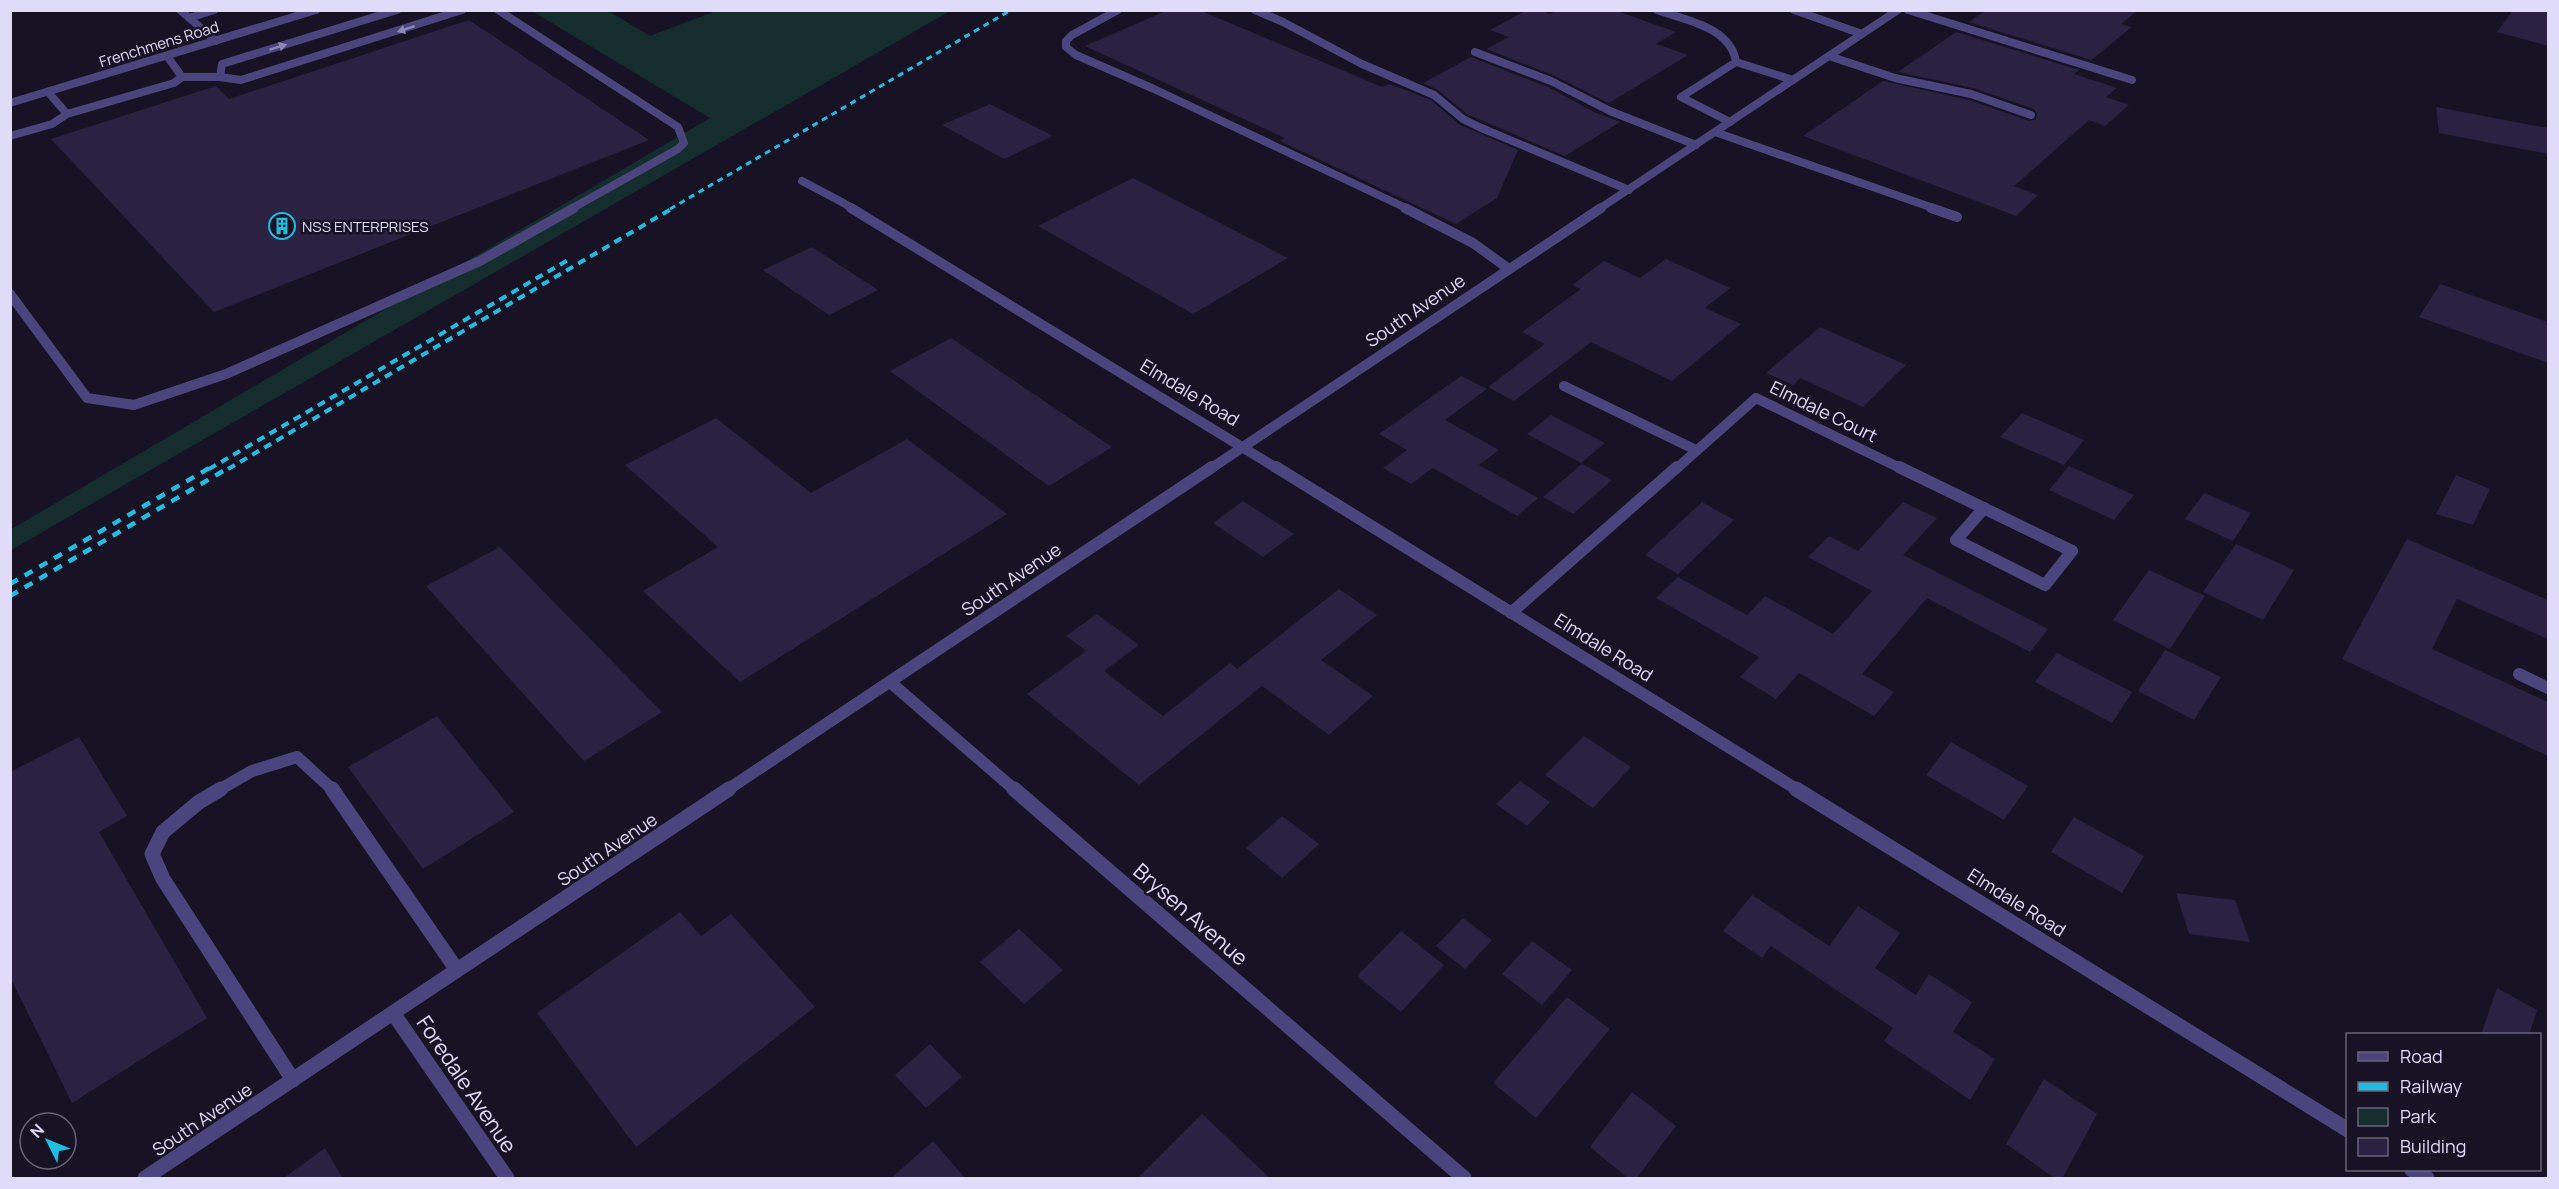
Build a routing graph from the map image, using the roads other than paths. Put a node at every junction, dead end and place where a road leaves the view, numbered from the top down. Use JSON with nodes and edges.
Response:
{"nodes":[{"id":1,"x":180,"y":10,"type":"edge"},
{"id":2,"x":214,"y":10,"type":"edge"},
{"id":3,"x":316,"y":10,"type":"edge"},
{"id":4,"x":397,"y":10,"type":"edge"},
{"id":5,"x":462,"y":10,"type":"edge"},
{"id":6,"x":498,"y":10,"type":"edge"},
{"id":7,"x":1118,"y":10,"type":"edge"},
{"id":8,"x":1255,"y":10,"type":"edge"},
{"id":9,"x":1657,"y":10,"type":"edge"},
{"id":10,"x":1794,"y":10,"type":"edge"},
{"id":11,"x":1898,"y":10,"type":"edge"},
{"id":12,"x":1908,"y":10,"type":"edge"},
{"id":13,"x":189,"y":18,"type":"junction"},
{"id":14,"x":1862,"y":34,"type":"junction"},
{"id":15,"x":216,"y":41,"type":"junction"},
{"id":16,"x":1475,"y":52,"type":"dead end"},
{"id":17,"x":167,"y":56,"type":"junction"},
{"id":18,"x":1829,"y":56,"type":"junction"},
{"id":19,"x":1736,"y":62,"type":"junction"},
{"id":20,"x":182,"y":77,"type":"junction"},
{"id":21,"x":220,"y":77,"type":"junction"},
{"id":22,"x":1793,"y":80,"type":"junction"},
{"id":23,"x":2132,"y":80,"type":"dead end"},
{"id":24,"x":48,"y":92,"type":"junction"},
{"id":25,"x":10,"y":103,"type":"edge"},
{"id":26,"x":67,"y":114,"type":"junction"},
{"id":27,"x":2031,"y":115,"type":"dead end"},
{"id":28,"x":1730,"y":122,"type":"junction"},
{"id":29,"x":1715,"y":132,"type":"junction"},
{"id":30,"x":10,"y":136,"type":"edge"},
{"id":31,"x":1696,"y":145,"type":"junction"},
{"id":32,"x":802,"y":181,"type":"dead end"},
{"id":33,"x":1629,"y":190,"type":"junction"},
{"id":34,"x":1957,"y":217,"type":"dead end"},
{"id":35,"x":1509,"y":269,"type":"junction"},
{"id":36,"x":10,"y":294,"type":"edge"},
{"id":37,"x":1564,"y":386,"type":"dead end"},
{"id":38,"x":1243,"y":447,"type":"junction"},
{"id":39,"x":1696,"y":450,"type":"junction"},
{"id":40,"x":1984,"y":508,"type":"junction"},
{"id":41,"x":1511,"y":613,"type":"junction"},
{"id":42,"x":2518,"y":674,"type":"dead end"},
{"id":43,"x":890,"y":681,"type":"junction"},
{"id":44,"x":2548,"y":688,"type":"edge"},
{"id":45,"x":457,"y":970,"type":"junction"},
{"id":46,"x":393,"y":1013,"type":"junction"},
{"id":47,"x":293,"y":1080,"type":"junction"},
{"id":48,"x":2346,"y":1129,"type":"edge"},
{"id":49,"x":2414,"y":1171,"type":"edge"},
{"id":50,"x":145,"y":1179,"type":"edge"},
{"id":51,"x":507,"y":1179,"type":"edge"},
{"id":52,"x":1464,"y":1179,"type":"edge"},
{"id":53,"x":2427,"y":1179,"type":"edge"}],
"edges":[{"from":1,"to":13,"type":"street"},
{"from":2,"to":13,"type":"street"},
{"from":3,"to":15,"type":"street","name":"Frenchmens Road"},
{"from":21,"to":4,"type":"street","one_way":true},
{"from":5,"to":21,"type":"street","one_way":true},
{"from":6,"to":36,"type":"street"},
{"from":7,"to":35,"type":"street"},
{"from":8,"to":33,"type":"street"},
{"from":9,"to":19,"type":"street"},
{"from":10,"to":14,"type":"street"},
{"from":11,"to":14,"type":"street","name":"South Avenue"},
{"from":12,"to":23,"type":"street"},
{"from":13,"to":15,"type":"street"},
{"from":14,"to":18,"type":"street","name":"South Avenue"},
{"from":15,"to":17,"type":"street","name":"Frenchmens Road"},
{"from":16,"to":31,"type":"street"},
{"from":17,"to":20,"type":"street"},
{"from":17,"to":24,"type":"street","name":"Frenchmens Road"},
{"from":18,"to":22,"type":"street","name":"South Avenue"},
{"from":18,"to":27,"type":"street"},
{"from":19,"to":22,"type":"street"},
{"from":19,"to":28,"type":"street"},
{"from":20,"to":21,"type":"street"},
{"from":20,"to":26,"type":"street"},
{"from":22,"to":28,"type":"street","name":"South Avenue"},
{"from":24,"to":25,"type":"street","name":"Frenchmens Road"},
{"from":24,"to":26,"type":"street"},
{"from":26,"to":30,"type":"street"},
{"from":28,"to":29,"type":"street","name":"South Avenue"},
{"from":29,"to":31,"type":"street","name":"South Avenue"},
{"from":29,"to":34,"type":"street"},
{"from":31,"to":33,"type":"street","name":"South Avenue"},
{"from":32,"to":38,"type":"street","name":"Elmdale Road"},
{"from":33,"to":35,"type":"street","name":"South Avenue"},
{"from":35,"to":38,"type":"street","name":"South Avenue"},
{"from":37,"to":39,"type":"street"},
{"from":38,"to":41,"type":"street","name":"Elmdale Road"},
{"from":38,"to":43,"type":"street","name":"South Avenue"},
{"from":39,"to":40,"type":"street","name":"Elmdale Court"},
{"from":39,"to":41,"type":"street","name":"Elmdale Court"},
{"from":40,"to":40,"type":"street","name":"Elmdale Court"},
{"from":41,"to":48,"type":"street","name":"Elmdale Road"},
{"from":42,"to":44,"type":"street"},
{"from":43,"to":45,"type":"street","name":"South Avenue"},
{"from":43,"to":52,"type":"street","name":"Brysen Avenue"},
{"from":45,"to":46,"type":"street","name":"South Avenue"},
{"from":45,"to":47,"type":"street"},
{"from":46,"to":47,"type":"street","name":"South Avenue"},
{"from":46,"to":51,"type":"street","name":"Foredale Avenue"},
{"from":47,"to":50,"type":"street","name":"South Avenue"},
{"from":49,"to":53,"type":"street"}]}
